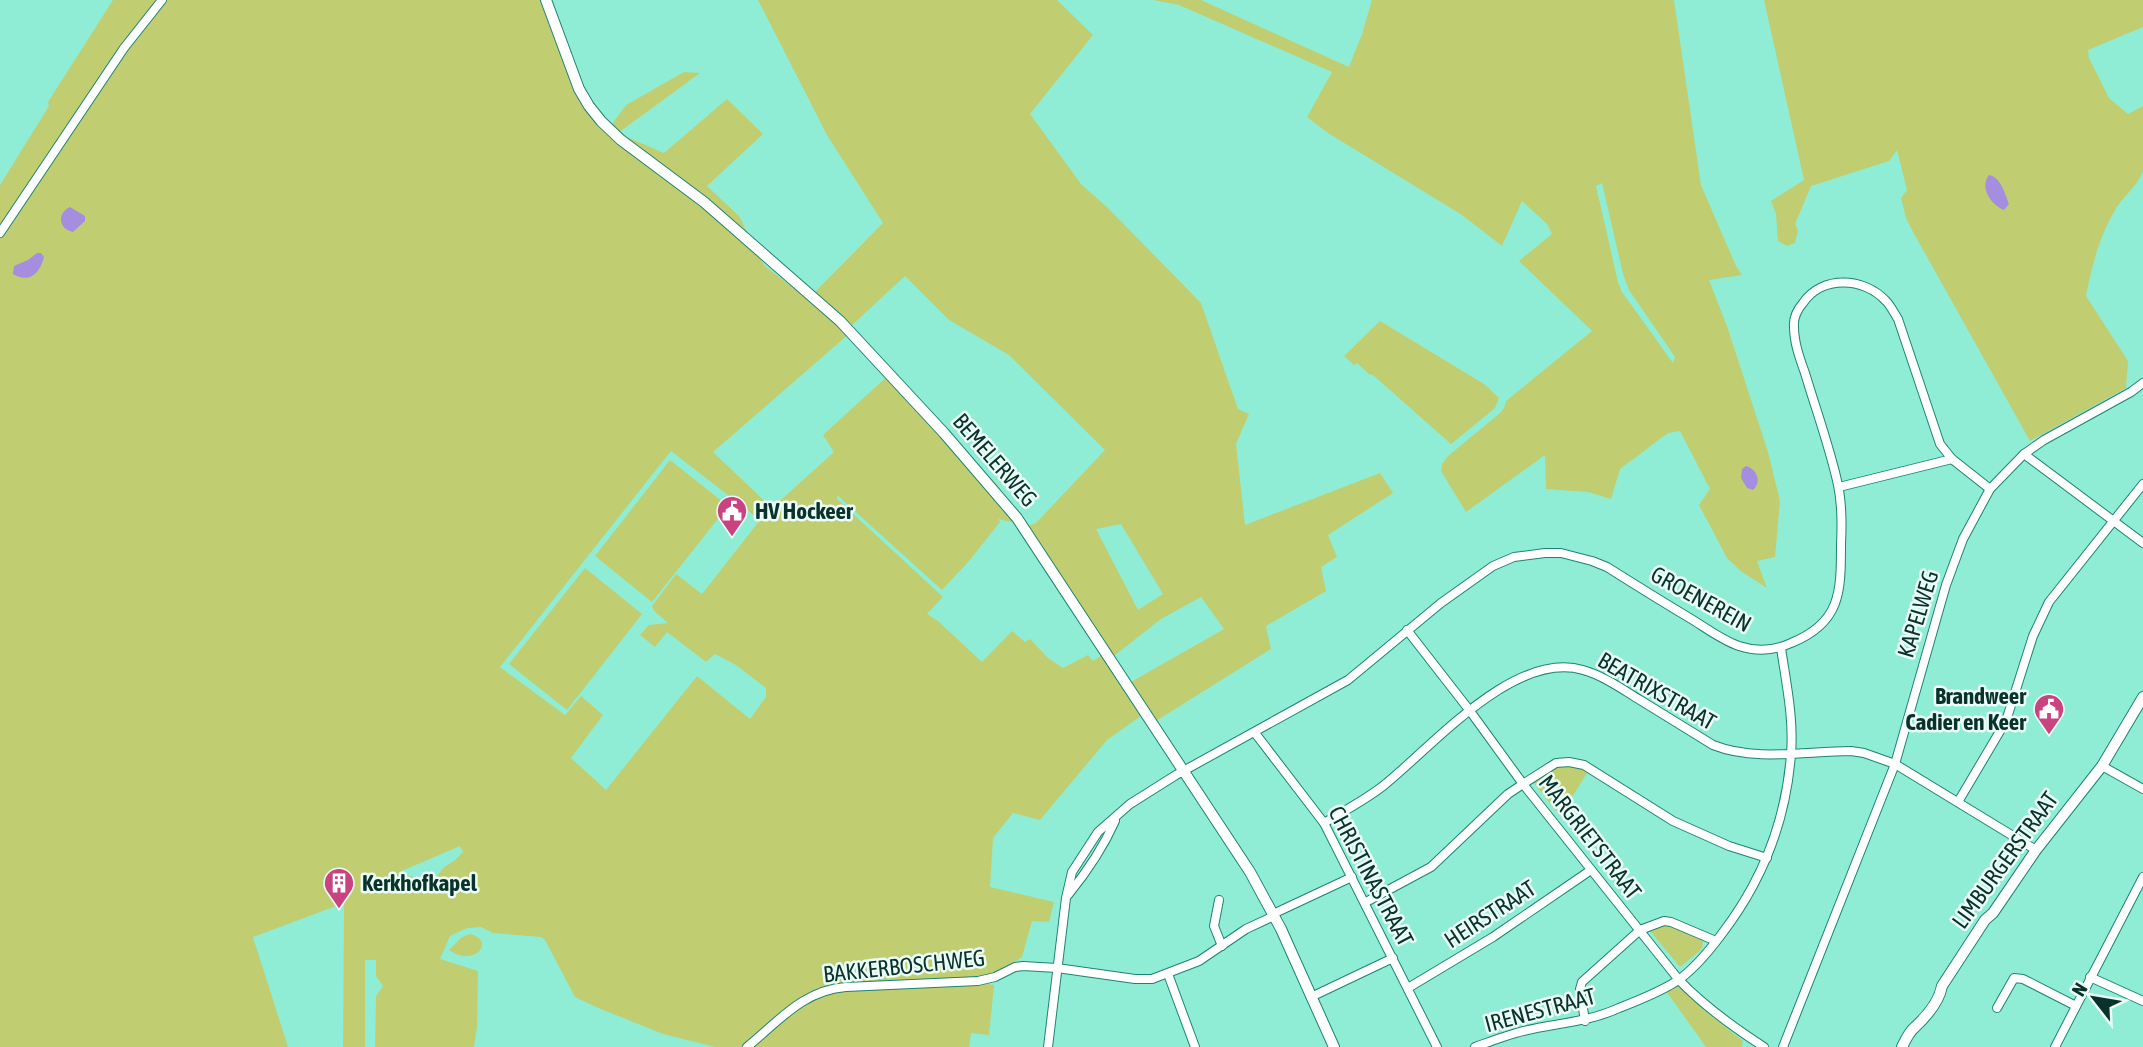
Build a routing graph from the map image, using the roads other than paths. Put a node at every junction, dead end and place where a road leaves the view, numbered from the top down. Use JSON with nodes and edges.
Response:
{"nodes":[{"id":1,"x":162,"y":0,"type":"edge"},
{"id":2,"x":546,"y":0,"type":"edge"},
{"id":3,"x":0,"y":233,"type":"edge"},
{"id":4,"x":2143,"y":383,"type":"edge"},
{"id":5,"x":2024,"y":454,"type":"junction"},
{"id":6,"x":1952,"y":459,"type":"junction"},
{"id":7,"x":2143,"y":484,"type":"edge"},
{"id":8,"x":1839,"y":487,"type":"junction"},
{"id":9,"x":1990,"y":489,"type":"junction"},
{"id":10,"x":2113,"y":520,"type":"junction"},
{"id":11,"x":2143,"y":543,"type":"edge"},
{"id":12,"x":1407,"y":630,"type":"junction"},
{"id":13,"x":1781,"y":648,"type":"junction"},
{"id":14,"x":2143,"y":697,"type":"edge"},
{"id":15,"x":1470,"y":710,"type":"junction"},
{"id":16,"x":1255,"y":733,"type":"junction"},
{"id":17,"x":1791,"y":753,"type":"junction"},
{"id":18,"x":1895,"y":764,"type":"junction"},
{"id":19,"x":2102,"y":766,"type":"junction"},
{"id":20,"x":1184,"y":770,"type":"junction"},
{"id":21,"x":1523,"y":784,"type":"junction"},
{"id":22,"x":2143,"y":789,"type":"edge"},
{"id":23,"x":1958,"y":802,"type":"junction"},
{"id":24,"x":1324,"y":823,"type":"junction"},
{"id":25,"x":2036,"y":850,"type":"junction"},
{"id":26,"x":1767,"y":858,"type":"junction"},
{"id":27,"x":1591,"y":870,"type":"junction"},
{"id":28,"x":1352,"y":877,"type":"junction"},
{"id":29,"x":2143,"y":877,"type":"edge"},
{"id":30,"x":1219,"y":900,"type":"dead end"},
{"id":31,"x":1366,"y":902,"type":"junction"},
{"id":32,"x":1274,"y":915,"type":"junction"},
{"id":33,"x":1640,"y":930,"type":"junction"},
{"id":34,"x":1716,"y":941,"type":"junction"},
{"id":35,"x":1222,"y":946,"type":"junction"},
{"id":36,"x":1393,"y":958,"type":"junction"},
{"id":37,"x":1057,"y":968,"type":"junction"},
{"id":38,"x":1168,"y":974,"type":"junction"},
{"id":39,"x":2090,"y":977,"type":"junction"},
{"id":40,"x":1679,"y":980,"type":"junction"},
{"id":41,"x":1408,"y":988,"type":"junction"},
{"id":42,"x":1311,"y":997,"type":"junction"},
{"id":43,"x":2143,"y":1001,"type":"edge"},
{"id":44,"x":2076,"y":1006,"type":"junction"},
{"id":45,"x":1997,"y":1008,"type":"dead end"},
{"id":46,"x":1585,"y":1021,"type":"junction"},
{"id":47,"x":1757,"y":1046,"type":"edge"},
{"id":48,"x":747,"y":1047,"type":"edge"},
{"id":49,"x":1048,"y":1047,"type":"edge"},
{"id":50,"x":1195,"y":1047,"type":"edge"},
{"id":51,"x":1334,"y":1047,"type":"edge"},
{"id":52,"x":1437,"y":1047,"type":"edge"},
{"id":53,"x":1475,"y":1047,"type":"edge"},
{"id":54,"x":1783,"y":1047,"type":"edge"},
{"id":55,"x":1902,"y":1047,"type":"edge"},
{"id":56,"x":2055,"y":1047,"type":"edge"}],
"edges":[{"from":1,"to":3,"type":"street"},
{"from":2,"to":20,"type":"street","name":"BEMELERWEG"},
{"from":4,"to":5,"type":"street","name":"KAPELWEG"},
{"from":5,"to":9,"type":"street","name":"KAPELWEG"},
{"from":5,"to":10,"type":"street"},
{"from":6,"to":8,"type":"street"},
{"from":6,"to":8,"type":"street","name":"GROENEREIN"},
{"from":6,"to":9,"type":"street","name":"GROENEREIN"},
{"from":7,"to":10,"type":"street"},
{"from":8,"to":13,"type":"street","name":"GROENEREIN"},
{"from":9,"to":18,"type":"street","name":"KAPELWEG"},
{"from":10,"to":11,"type":"street"},
{"from":10,"to":23,"type":"street"},
{"from":12,"to":13,"type":"street","name":"GROENEREIN"},
{"from":12,"to":15,"type":"street","name":"MARGRIETSTRAAT"},
{"from":12,"to":16,"type":"street","name":"GROENEREIN"},
{"from":13,"to":17,"type":"street","name":"IRENESTRAAT"},
{"from":14,"to":19,"type":"street","name":"LIMBURGERSTRAAT"},
{"from":15,"to":17,"type":"street","name":"BEATRIXSTRAAT"},
{"from":15,"to":21,"type":"street","name":"MARGRIETSTRAAT"},
{"from":15,"to":24,"type":"street","name":"BEATRIXSTRAAT"},
{"from":16,"to":20,"type":"street","name":"GROENEREIN"},
{"from":16,"to":24,"type":"street","name":"CHRISTINASTRAAT"},
{"from":17,"to":18,"type":"street","name":"BEATRIXSTRAAT"},
{"from":17,"to":26,"type":"street","name":"IRENESTRAAT"},
{"from":18,"to":23,"type":"street","name":"BEATRIXSTRAAT"},
{"from":18,"to":54,"type":"street","name":"KAPELWEG"},
{"from":19,"to":22,"type":"street"},
{"from":19,"to":25,"type":"street","name":"LIMBURGERSTRAAT"},
{"from":20,"to":32,"type":"street","name":"BEMELERWEG"},
{"from":20,"to":37,"type":"street","name":"GROENEREIN"},
{"from":21,"to":26,"type":"street"},
{"from":21,"to":27,"type":"street","name":"MARGRIETSTRAAT"},
{"from":21,"to":31,"type":"street"},
{"from":23,"to":25,"type":"street","name":"BEATRIXSTRAAT"},
{"from":24,"to":28,"type":"street","name":"CHRISTINASTRAAT"},
{"from":25,"to":55,"type":"street","name":"LIMBURGERSTRAAT"},
{"from":26,"to":34,"type":"street","name":"IRENESTRAAT"},
{"from":27,"to":33,"type":"street","name":"MARGRIETSTRAAT"},
{"from":27,"to":41,"type":"street","name":"HEIRSTRAAT"},
{"from":28,"to":31,"type":"street","name":"CHRISTINASTRAAT"},
{"from":28,"to":32,"type":"street"},
{"from":29,"to":39,"type":"street"},
{"from":30,"to":35,"type":"street"},
{"from":31,"to":36,"type":"street","name":"CHRISTINASTRAAT"},
{"from":32,"to":35,"type":"street","name":"BAKKERBOSCHWEG"},
{"from":32,"to":42,"type":"street","name":"BEMELERWEG"},
{"from":33,"to":34,"type":"street"},
{"from":33,"to":40,"type":"street","name":"MARGRIETSTRAAT"},
{"from":33,"to":46,"type":"street"},
{"from":34,"to":40,"type":"street","name":"IRENESTRAAT"},
{"from":35,"to":38,"type":"street","name":"BAKKERBOSCHWEG"},
{"from":36,"to":41,"type":"street","name":"CHRISTINASTRAAT"},
{"from":36,"to":42,"type":"street"},
{"from":37,"to":38,"type":"street","name":"BAKKERBOSCHWEG"},
{"from":37,"to":48,"type":"street","name":"BAKKERBOSCHWEG"},
{"from":37,"to":49,"type":"street"},
{"from":38,"to":50,"type":"street"},
{"from":39,"to":43,"type":"street"},
{"from":39,"to":44,"type":"street"},
{"from":40,"to":46,"type":"street","name":"IRENESTRAAT"},
{"from":40,"to":47,"type":"street","name":"MARGRIETSTRAAT"},
{"from":41,"to":52,"type":"street","name":"CHRISTINASTRAAT"},
{"from":42,"to":51,"type":"street","name":"BEMELERWEG"},
{"from":44,"to":45,"type":"street"},
{"from":44,"to":56,"type":"street"},
{"from":46,"to":53,"type":"street","name":"IRENESTRAAT"}]}
